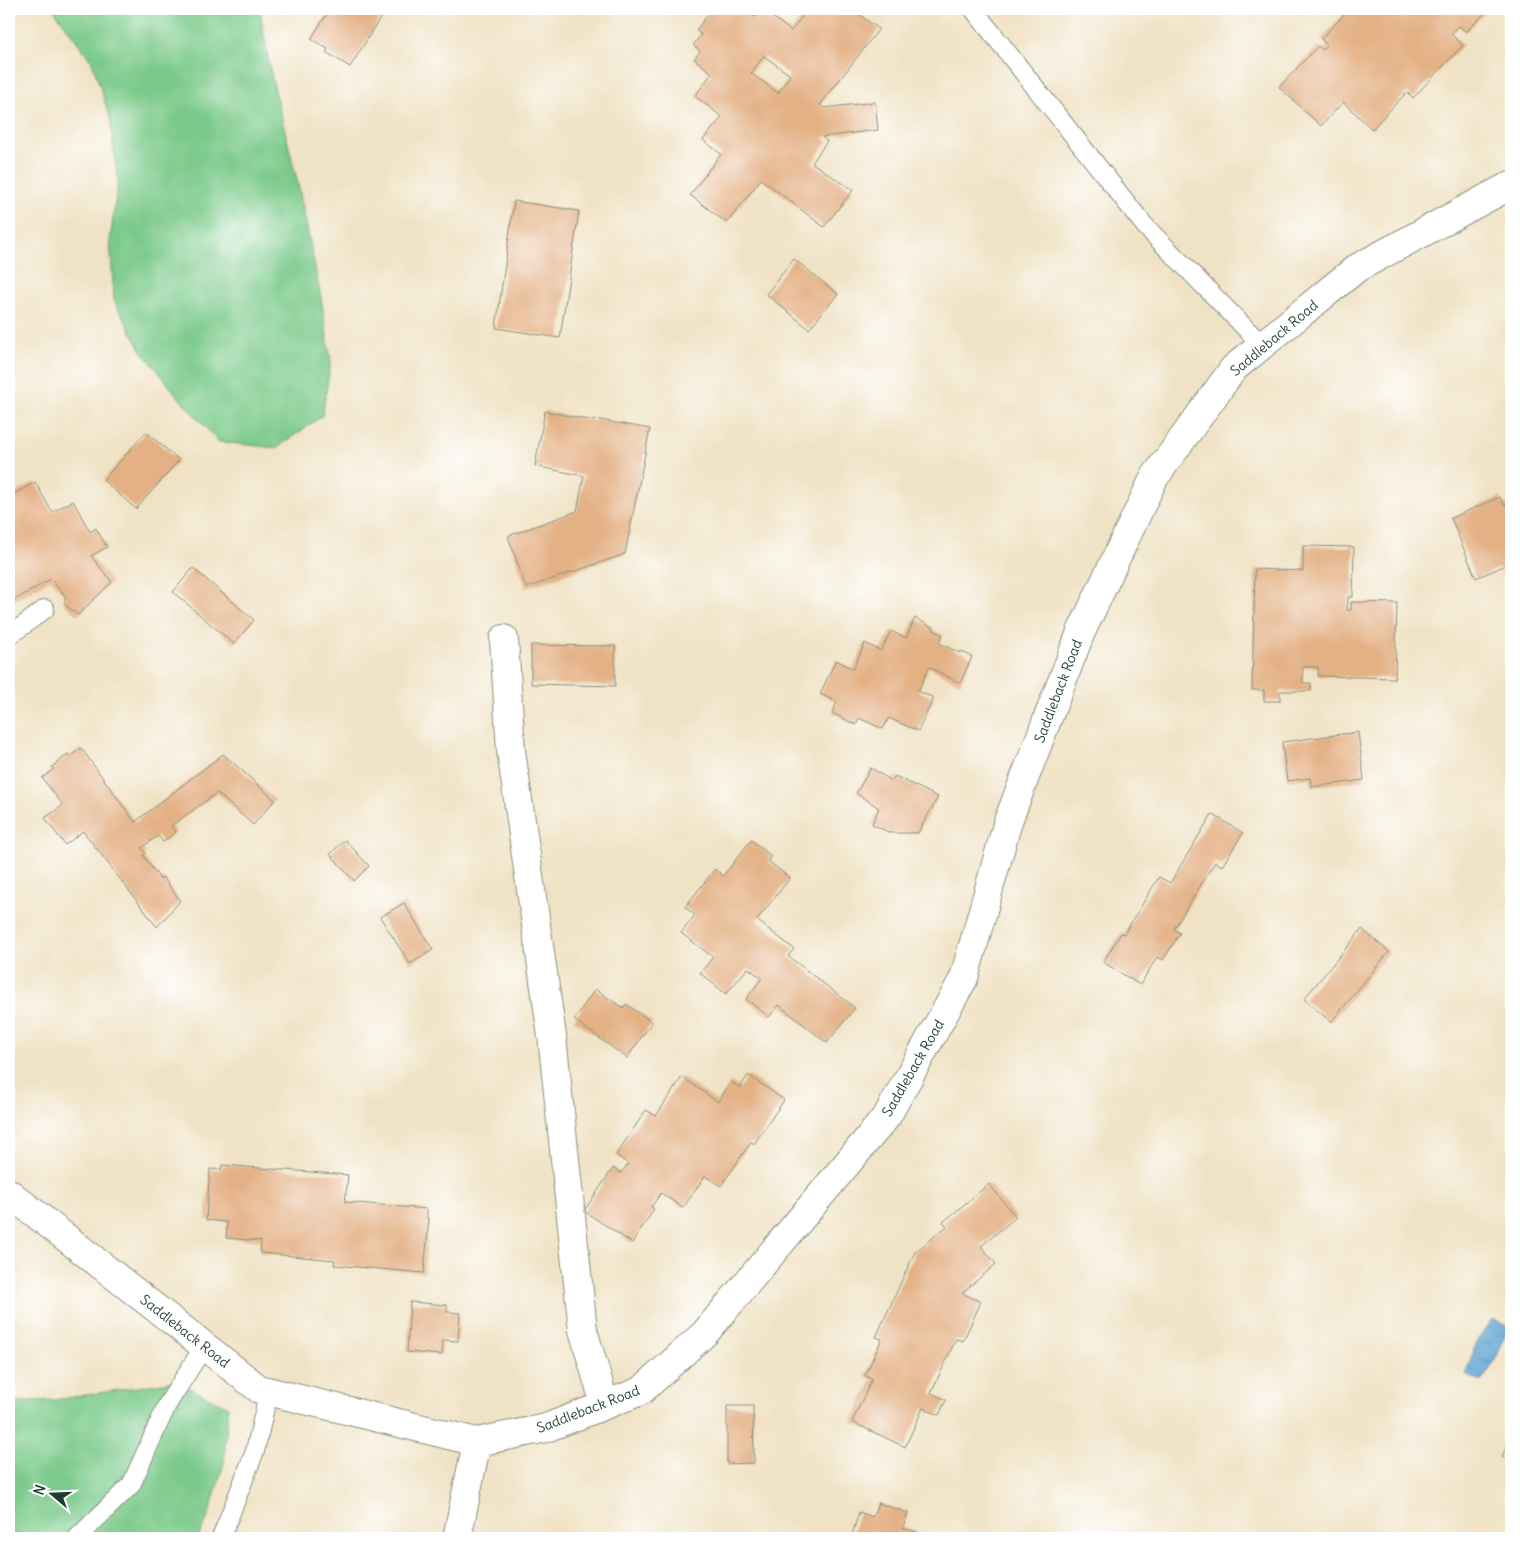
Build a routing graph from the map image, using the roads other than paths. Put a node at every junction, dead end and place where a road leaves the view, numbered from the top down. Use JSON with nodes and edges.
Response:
{"nodes":[{"id":1,"x":973,"y":9,"type":"edge"},
{"id":2,"x":1511,"y":185,"type":"edge"},
{"id":3,"x":1262,"y":345,"type":"junction"},
{"id":4,"x":45,"y":609,"type":"dead end"},
{"id":5,"x":9,"y":636,"type":"edge"},
{"id":6,"x":504,"y":639,"type":"dead end"},
{"id":7,"x":9,"y":1193,"type":"edge"},
{"id":8,"x":204,"y":1346,"type":"junction"},
{"id":9,"x":269,"y":1391,"type":"junction"},
{"id":10,"x":605,"y":1405,"type":"junction"},
{"id":11,"x":477,"y":1442,"type":"junction"},
{"id":12,"x":77,"y":1538,"type":"edge"},
{"id":13,"x":221,"y":1538,"type":"edge"},
{"id":14,"x":456,"y":1538,"type":"edge"}],
"edges":[{"from":1,"to":3,"type":"lane"},
{"from":2,"to":3,"type":"street","name":"Saddleback Road"},
{"from":3,"to":10,"type":"street","name":"Saddleback Road"},
{"from":4,"to":5,"type":"lane"},
{"from":6,"to":10,"type":"street"},
{"from":7,"to":8,"type":"street","name":"Saddleback Road"},
{"from":8,"to":9,"type":"street","name":"Saddleback Road"},
{"from":8,"to":12,"type":"lane"},
{"from":9,"to":11,"type":"street","name":"Saddleback Road"},
{"from":9,"to":13,"type":"lane"},
{"from":10,"to":11,"type":"street","name":"Saddleback Road"},
{"from":11,"to":14,"type":"street"}]}
